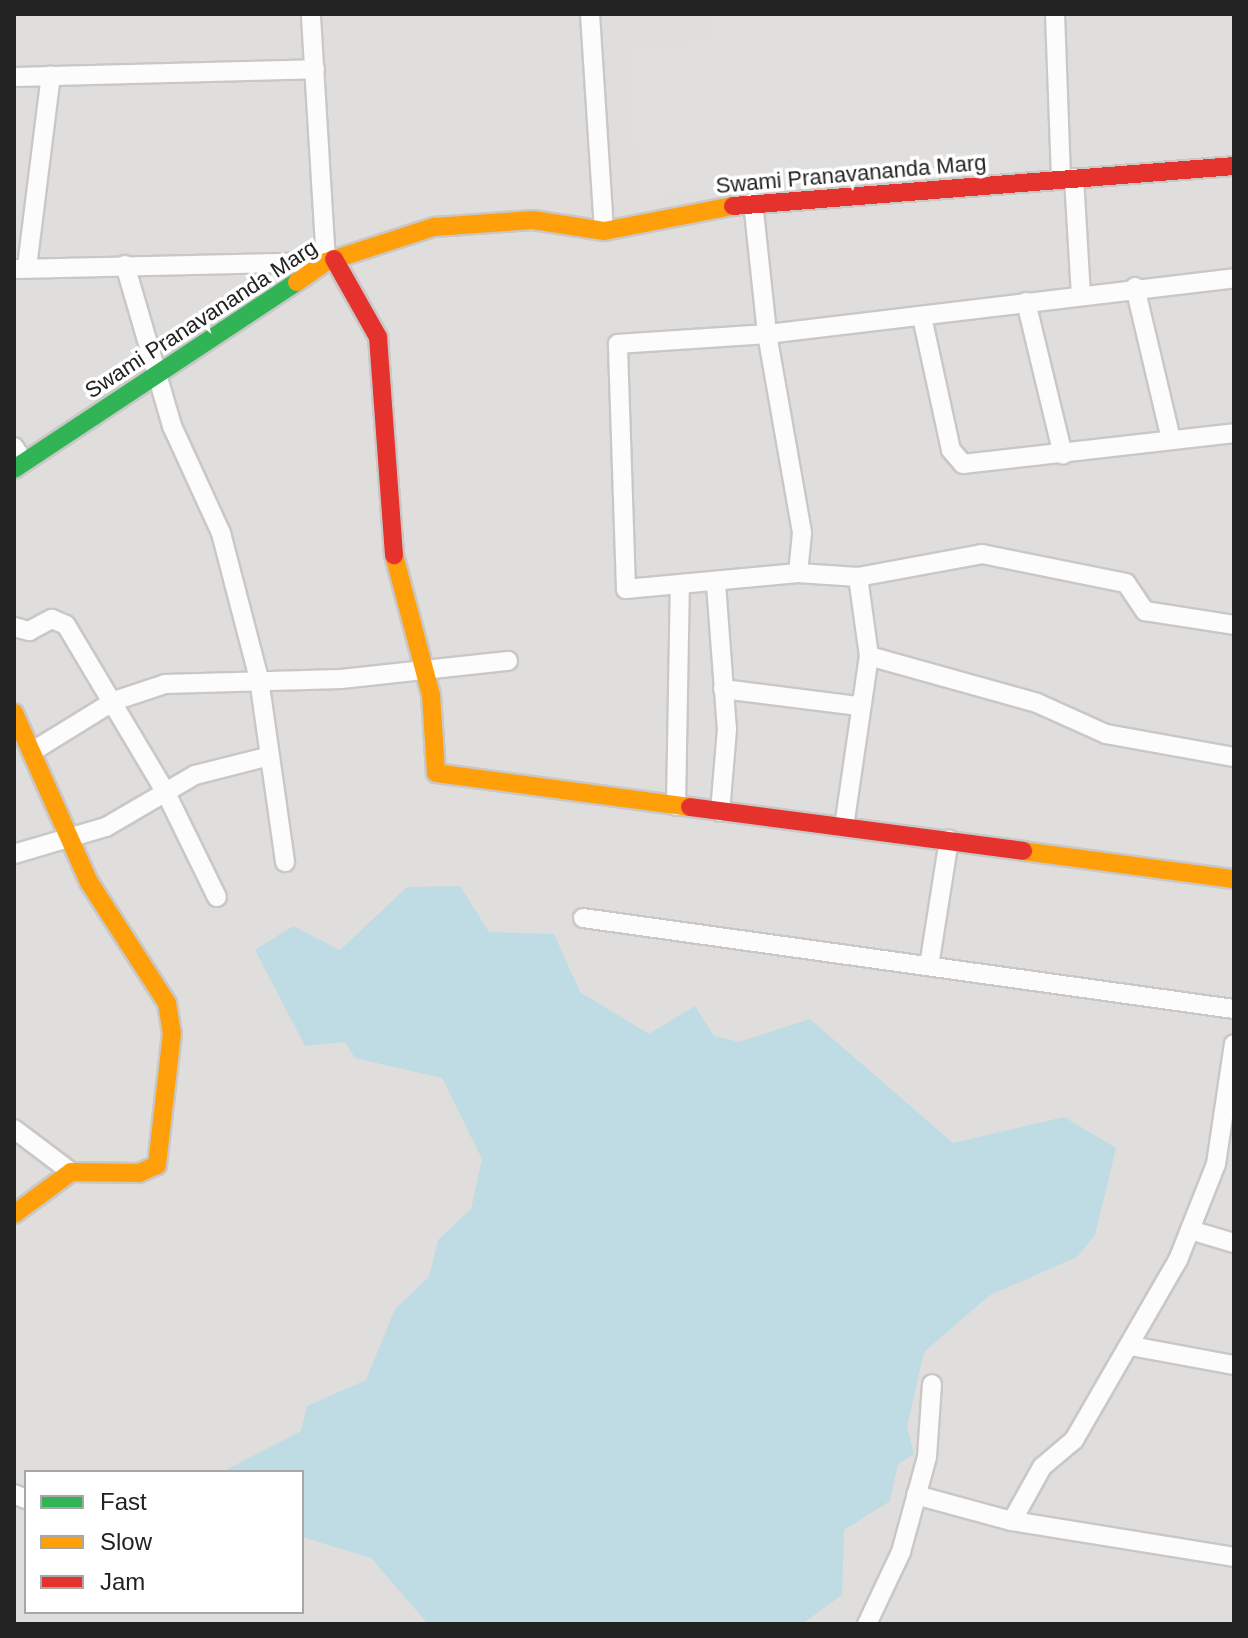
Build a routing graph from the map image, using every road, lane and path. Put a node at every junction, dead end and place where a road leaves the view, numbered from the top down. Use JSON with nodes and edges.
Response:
{"nodes":[{"id":1,"x":311,"y":14,"type":"edge"},
{"id":2,"x":590,"y":14,"type":"edge"},
{"id":3,"x":1055,"y":14,"type":"edge"},
{"id":4,"x":315,"y":69,"type":"junction"},
{"id":5,"x":51,"y":75,"type":"junction"},
{"id":6,"x":14,"y":77,"type":"edge"},
{"id":7,"x":1234,"y":166,"type":"edge"},
{"id":8,"x":1067,"y":179,"type":"junction"},
{"id":9,"x":753,"y":202,"type":"junction"},
{"id":10,"x":604,"y":231,"type":"junction"},
{"id":11,"x":330,"y":260,"type":"junction"},
{"id":12,"x":125,"y":265,"type":"junction"},
{"id":13,"x":21,"y":268,"type":"edge"},
{"id":14,"x":1234,"y":278,"type":"edge"},
{"id":15,"x":1135,"y":287,"type":"junction"},
{"id":16,"x":1081,"y":295,"type":"junction"},
{"id":17,"x":1026,"y":302,"type":"junction"},
{"id":18,"x":922,"y":317,"type":"junction"},
{"id":19,"x":767,"y":334,"type":"junction"},
{"id":20,"x":155,"y":379,"type":"junction"},
{"id":21,"x":1234,"y":433,"type":"edge"},
{"id":22,"x":1171,"y":439,"type":"junction"},
{"id":23,"x":1063,"y":455,"type":"junction"},
{"id":24,"x":17,"y":459,"type":"edge"},
{"id":25,"x":798,"y":573,"type":"junction"},
{"id":26,"x":858,"y":577,"type":"junction"},
{"id":27,"x":716,"y":584,"type":"junction"},
{"id":28,"x":680,"y":586,"type":"junction"},
{"id":29,"x":1234,"y":625,"type":"edge"},
{"id":30,"x":14,"y":627,"type":"edge"},
{"id":31,"x":869,"y":656,"type":"junction"},
{"id":32,"x":508,"y":661,"type":"dead end"},
{"id":33,"x":424,"y":670,"type":"junction"},
{"id":34,"x":259,"y":679,"type":"junction"},
{"id":35,"x":723,"y":689,"type":"junction"},
{"id":36,"x":114,"y":701,"type":"junction"},
{"id":37,"x":857,"y":706,"type":"junction"},
{"id":38,"x":14,"y":713,"type":"edge"},
{"id":39,"x":33,"y":751,"type":"junction"},
{"id":40,"x":270,"y":756,"type":"junction"},
{"id":41,"x":1234,"y":757,"type":"edge"},
{"id":42,"x":165,"y":791,"type":"junction"},
{"id":43,"x":676,"y":806,"type":"junction"},
{"id":44,"x":720,"y":812,"type":"junction"},
{"id":45,"x":844,"y":827,"type":"junction"},
{"id":46,"x":71,"y":840,"type":"junction"},
{"id":47,"x":949,"y":840,"type":"junction"},
{"id":48,"x":14,"y":854,"type":"edge"},
{"id":49,"x":285,"y":862,"type":"dead end"},
{"id":50,"x":1234,"y":879,"type":"edge"},
{"id":51,"x":217,"y":897,"type":"dead end"},
{"id":52,"x":583,"y":918,"type":"dead end"},
{"id":53,"x":929,"y":966,"type":"junction"},
{"id":54,"x":1234,"y":1009,"type":"edge"},
{"id":55,"x":1234,"y":1044,"type":"edge"},
{"id":56,"x":14,"y":1129,"type":"edge"},
{"id":57,"x":1226,"y":1129,"type":"edge"},
{"id":58,"x":71,"y":1172,"type":"junction"},
{"id":59,"x":14,"y":1214,"type":"edge"},
{"id":60,"x":1190,"y":1230,"type":"junction"},
{"id":61,"x":1234,"y":1243,"type":"edge"},
{"id":62,"x":1131,"y":1346,"type":"junction"},
{"id":63,"x":1234,"y":1365,"type":"edge"},
{"id":64,"x":932,"y":1384,"type":"dead end"},
{"id":65,"x":916,"y":1495,"type":"junction"},
{"id":66,"x":1012,"y":1521,"type":"junction"},
{"id":67,"x":1234,"y":1557,"type":"edge"},
{"id":68,"x":867,"y":1624,"type":"edge"}],
"edges":[{"from":1,"to":4,"type":"street"},
{"from":2,"to":10,"type":"street"},
{"from":3,"to":8,"type":"street"},
{"from":4,"to":5,"type":"street"},
{"from":4,"to":11,"type":"street"},
{"from":5,"to":6,"type":"street"},
{"from":5,"to":13,"type":"street"},
{"from":7,"to":8,"type":"street","name":"Swami Pranavananda Marg"},
{"from":8,"to":9,"type":"street","name":"Swami Pranavananda Marg"},
{"from":8,"to":16,"type":"street"},
{"from":9,"to":10,"type":"street","name":"Swami Pranavananda Marg"},
{"from":9,"to":19,"type":"street"},
{"from":10,"to":11,"type":"street","name":"Swami Pranavananda Marg"},
{"from":11,"to":12,"type":"street"},
{"from":11,"to":20,"type":"street","name":"Swami Pranavananda Marg"},
{"from":11,"to":33,"type":"street"},
{"from":12,"to":13,"type":"street"},
{"from":12,"to":20,"type":"street"},
{"from":14,"to":15,"type":"street"},
{"from":15,"to":16,"type":"street"},
{"from":15,"to":22,"type":"street"},
{"from":16,"to":17,"type":"street"},
{"from":17,"to":18,"type":"street"},
{"from":17,"to":23,"type":"street"},
{"from":18,"to":19,"type":"street"},
{"from":18,"to":23,"type":"street"},
{"from":19,"to":25,"type":"street"},
{"from":19,"to":28,"type":"street"},
{"from":20,"to":24,"type":"street","name":"Swami Pranavananda Marg"},
{"from":20,"to":34,"type":"street"},
{"from":21,"to":22,"type":"street"},
{"from":22,"to":23,"type":"street"},
{"from":25,"to":26,"type":"street"},
{"from":25,"to":27,"type":"street"},
{"from":26,"to":29,"type":"street"},
{"from":26,"to":31,"type":"street"},
{"from":27,"to":28,"type":"street"},
{"from":27,"to":35,"type":"street"},
{"from":28,"to":43,"type":"street"},
{"from":30,"to":36,"type":"street"},
{"from":31,"to":37,"type":"street"},
{"from":31,"to":41,"type":"street"},
{"from":32,"to":33,"type":"street"},
{"from":33,"to":34,"type":"street"},
{"from":33,"to":43,"type":"street"},
{"from":34,"to":36,"type":"street"},
{"from":34,"to":40,"type":"street"},
{"from":35,"to":37,"type":"street"},
{"from":35,"to":44,"type":"street"},
{"from":36,"to":39,"type":"street"},
{"from":36,"to":42,"type":"street"},
{"from":37,"to":45,"type":"street"},
{"from":38,"to":39,"type":"street"},
{"from":39,"to":46,"type":"street"},
{"from":40,"to":42,"type":"street"},
{"from":40,"to":49,"type":"street"},
{"from":42,"to":46,"type":"street"},
{"from":42,"to":51,"type":"street"},
{"from":43,"to":44,"type":"street"},
{"from":44,"to":45,"type":"street"},
{"from":45,"to":47,"type":"street"},
{"from":46,"to":48,"type":"street"},
{"from":46,"to":58,"type":"street"},
{"from":47,"to":50,"type":"street"},
{"from":47,"to":53,"type":"street"},
{"from":52,"to":53,"type":"street"},
{"from":53,"to":54,"type":"street"},
{"from":55,"to":57,"type":"street"},
{"from":56,"to":58,"type":"street"},
{"from":57,"to":60,"type":"street"},
{"from":58,"to":59,"type":"street"},
{"from":60,"to":61,"type":"street"},
{"from":60,"to":62,"type":"street"},
{"from":62,"to":63,"type":"street"},
{"from":62,"to":66,"type":"street"},
{"from":64,"to":65,"type":"street"},
{"from":65,"to":66,"type":"street"},
{"from":65,"to":68,"type":"street"},
{"from":66,"to":67,"type":"street"}]}
